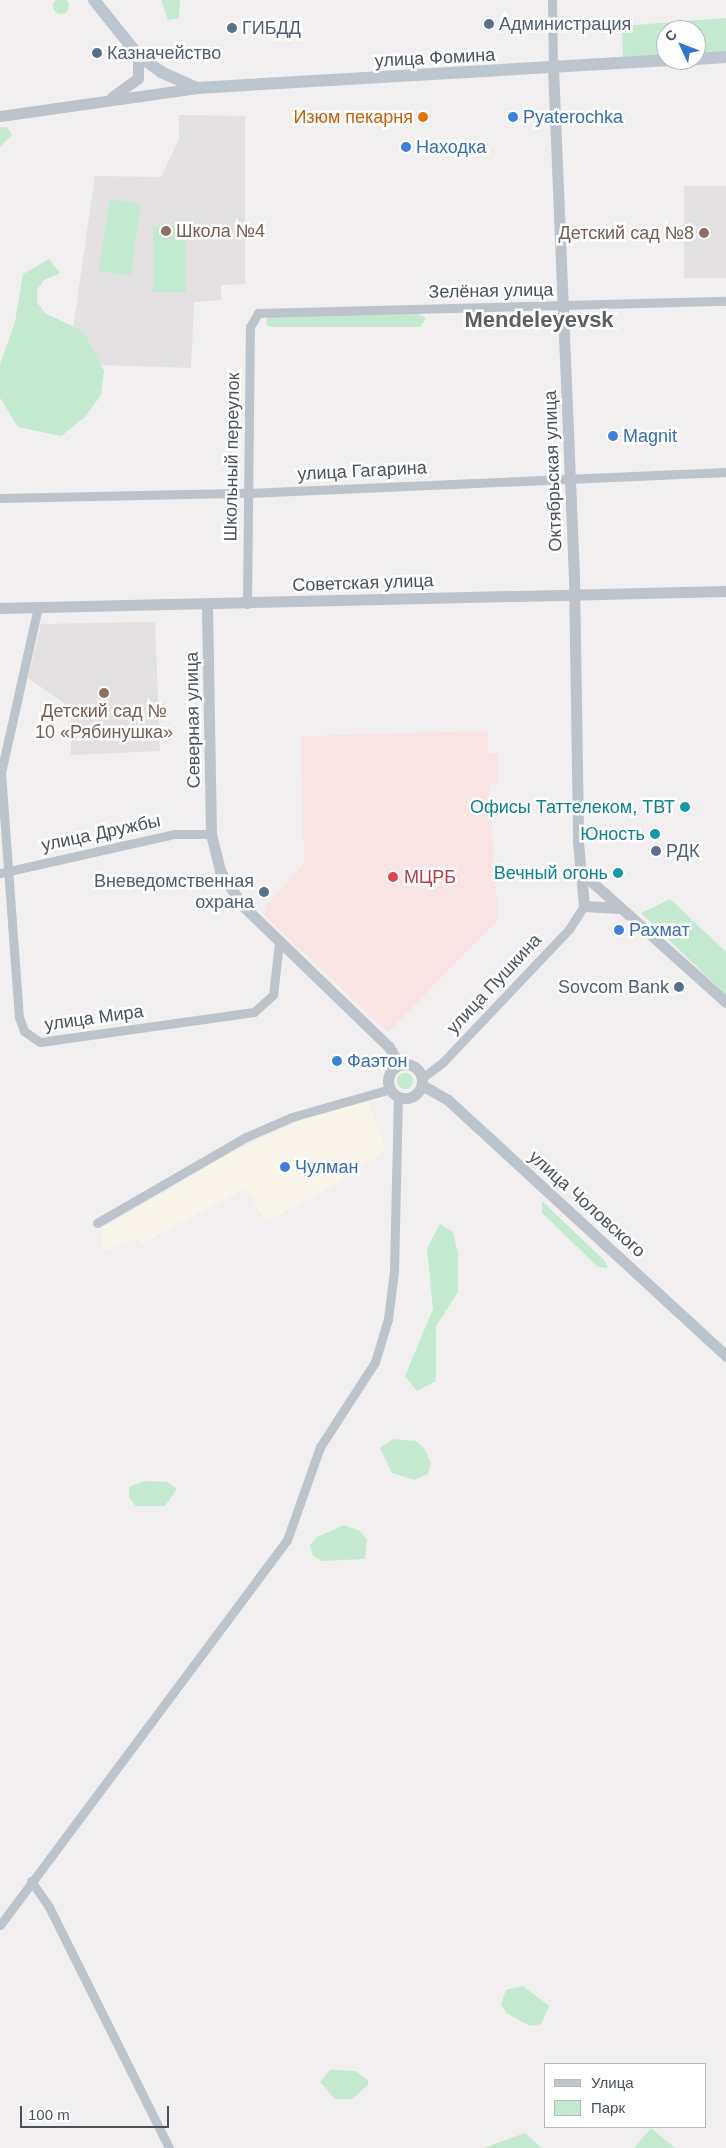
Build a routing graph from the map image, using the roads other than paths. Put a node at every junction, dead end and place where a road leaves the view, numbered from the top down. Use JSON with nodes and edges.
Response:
{"nodes":[{"id":1,"x":94,"y":0,"type":"edge"},
{"id":2,"x":552,"y":0,"type":"edge"},
{"id":3,"x":138,"y":55,"type":"junction"},
{"id":4,"x":726,"y":57,"type":"edge"},
{"id":5,"x":706,"y":58,"type":"edge"},
{"id":6,"x":656,"y":61,"type":"edge"},
{"id":7,"x":553,"y":68,"type":"junction"},
{"id":8,"x":197,"y":88,"type":"junction"},
{"id":9,"x":108,"y":100,"type":"junction"},
{"id":10,"x":0,"y":116,"type":"edge"},
{"id":11,"x":726,"y":300,"type":"edge"},
{"id":12,"x":565,"y":306,"type":"junction"},
{"id":13,"x":258,"y":313,"type":"joint"},
{"id":14,"x":726,"y":472,"type":"edge"},
{"id":15,"x":570,"y":478,"type":"junction"},
{"id":16,"x":246,"y":493,"type":"junction"},
{"id":17,"x":0,"y":498,"type":"edge"},
{"id":18,"x":726,"y":591,"type":"edge"},
{"id":19,"x":574,"y":595,"type":"junction"},
{"id":20,"x":247,"y":604,"type":"junction"},
{"id":21,"x":207,"y":606,"type":"junction"},
{"id":22,"x":38,"y":607,"type":"junction"},
{"id":23,"x":0,"y":608,"type":"edge"},
{"id":24,"x":211,"y":834,"type":"junction"},
{"id":25,"x":4,"y":872,"type":"edge"},
{"id":26,"x":582,"y":873,"type":"junction"},
{"id":27,"x":584,"y":906,"type":"junction"},
{"id":28,"x":620,"y":908,"type":"junction"},
{"id":29,"x":279,"y":943,"type":"junction"},
{"id":30,"x":726,"y":1002,"type":"edge"},
{"id":31,"x":400,"y":1066,"type":"junction"},
{"id":32,"x":422,"y":1081,"type":"junction"},
{"id":33,"x":394,"y":1093,"type":"junction"},
{"id":34,"x":97,"y":1223,"type":"dead end"},
{"id":35,"x":726,"y":1356,"type":"edge"},
{"id":36,"x":31,"y":1882,"type":"junction"},
{"id":37,"x":0,"y":1925,"type":"edge"},
{"id":38,"x":169,"y":2148,"type":"edge"}],
"edges":[{"from":1,"to":3,"type":"main road"},
{"from":2,"to":7,"type":"street"},
{"from":3,"to":8,"type":"main road"},
{"from":3,"to":9,"type":"street"},
{"from":4,"to":5,"type":"main road"},
{"from":6,"to":7,"type":"main road","name":"улица Фомина"},
{"from":7,"to":8,"type":"main road","name":"улица Фомина"},
{"from":7,"to":12,"type":"street","name":"Октябрьская улица"},
{"from":8,"to":9,"type":"street"},
{"from":9,"to":10,"type":"street"},
{"from":11,"to":12,"type":"street","name":"Зелёная улица"},
{"from":12,"to":13,"type":"street","name":"Зелёная улица"},
{"from":12,"to":15,"type":"street","name":"Октябрьская улица"},
{"from":13,"to":16,"type":"street","name":"Школьный переулок"},
{"from":14,"to":15,"type":"street","name":"улица Гагарина"},
{"from":15,"to":16,"type":"street","name":"улица Гагарина"},
{"from":15,"to":19,"type":"street","name":"Октябрьская улица"},
{"from":16,"to":17,"type":"street","name":"улица Гагарина"},
{"from":16,"to":20,"type":"street","name":"Школьный переулок"},
{"from":18,"to":19,"type":"street","name":"Советская улица"},
{"from":19,"to":20,"type":"street","name":"Советская улица"},
{"from":19,"to":26,"type":"street","name":"Октябрьская улица"},
{"from":20,"to":21,"type":"street","name":"Советская улица"},
{"from":21,"to":22,"type":"street","name":"Советская улица"},
{"from":21,"to":24,"type":"street","name":"Северная улица"},
{"from":22,"to":23,"type":"street","name":"Советская улица"},
{"from":22,"to":25,"type":"street","name":"улица Мира"},
{"from":24,"to":25,"type":"street","name":"улица Дружбы"},
{"from":24,"to":29,"type":"street"},
{"from":25,"to":29,"type":"street","name":"улица Мира"},
{"from":26,"to":27,"type":"street","name":"Октябрьская улица"},
{"from":26,"to":28,"type":"street"},
{"from":27,"to":28,"type":"street"},
{"from":27,"to":32,"type":"street","name":"улица Пушкина"},
{"from":28,"to":30,"type":"street"},
{"from":29,"to":31,"type":"street"},
{"from":31,"to":32,"type":"street"},
{"from":31,"to":33,"type":"street"},
{"from":32,"to":33,"type":"street"},
{"from":32,"to":35,"type":"street","name":"улица Чоловского"},
{"from":33,"to":34,"type":"street"},
{"from":33,"to":36,"type":"street"},
{"from":36,"to":37,"type":"street"},
{"from":36,"to":38,"type":"street"}]}
